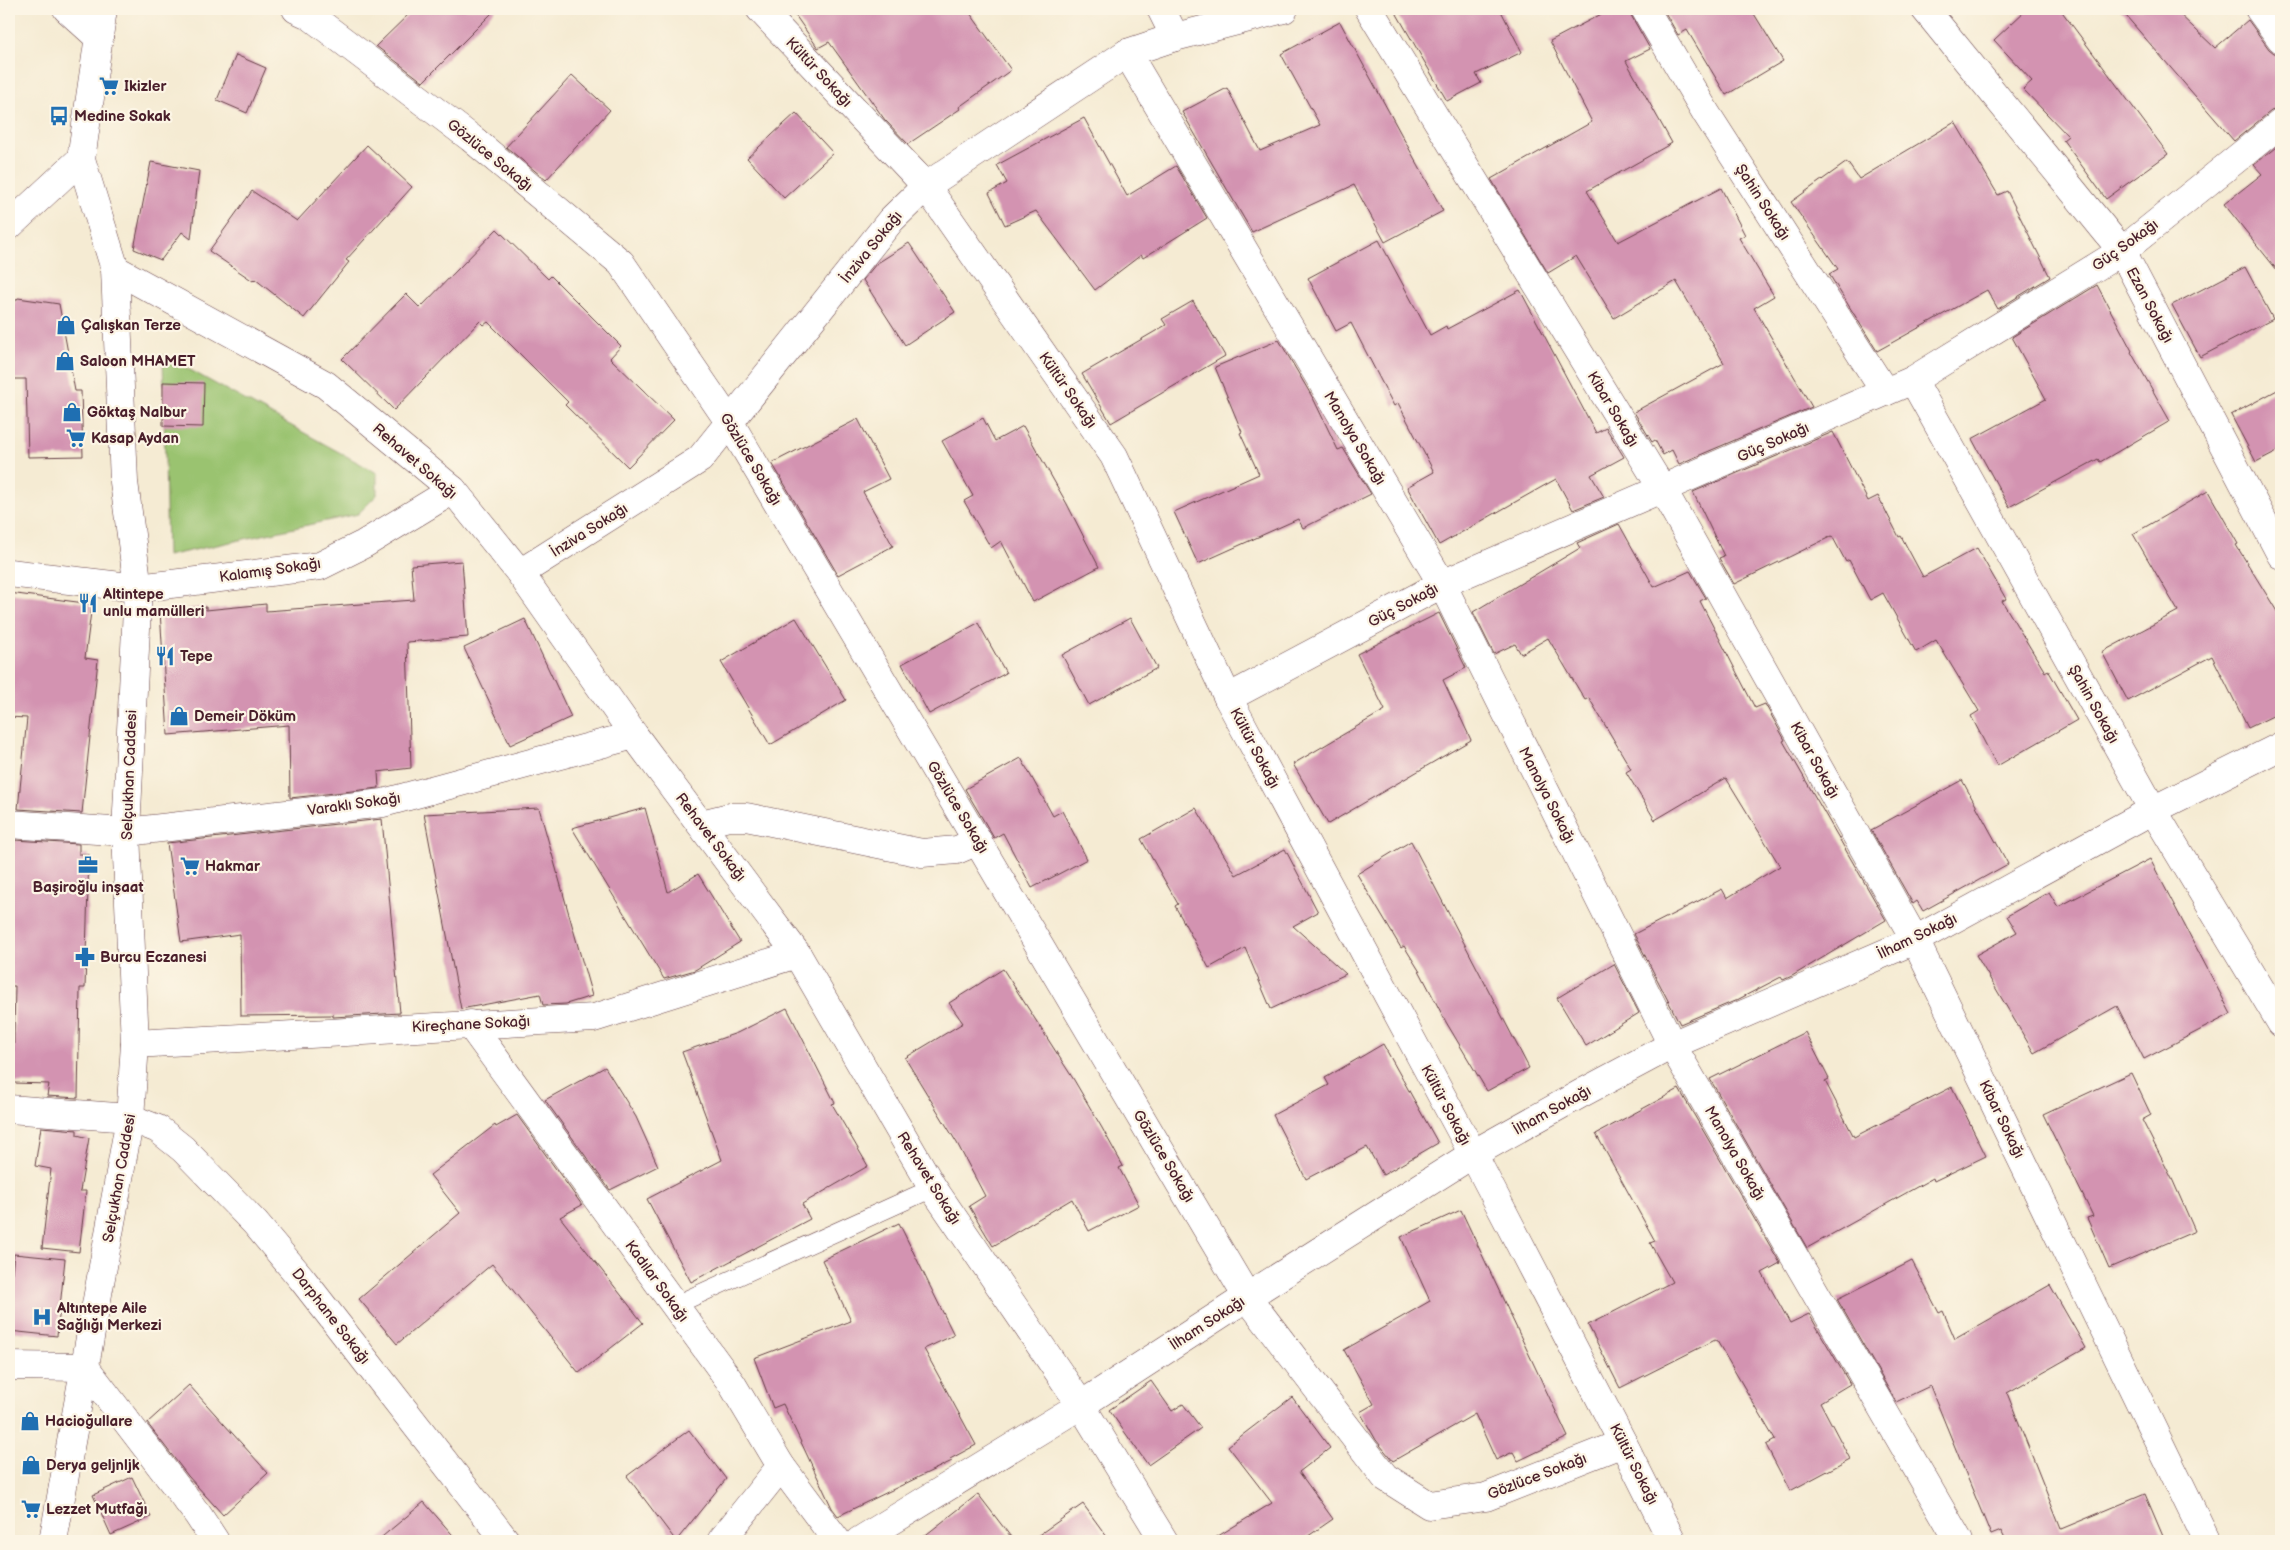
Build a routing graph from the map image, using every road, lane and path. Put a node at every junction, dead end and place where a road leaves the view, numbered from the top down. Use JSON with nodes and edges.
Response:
{"nodes":[{"id":1,"x":67,"y":9,"type":"edge"},
{"id":2,"x":104,"y":9,"type":"edge"},
{"id":3,"x":760,"y":9,"type":"edge"},
{"id":4,"x":1161,"y":9,"type":"edge"},
{"id":5,"x":1284,"y":9,"type":"edge"},
{"id":6,"x":1369,"y":9,"type":"edge"},
{"id":7,"x":1645,"y":9,"type":"edge"},
{"id":8,"x":1925,"y":9,"type":"edge"},
{"id":9,"x":2259,"y":9,"type":"edge"},
{"id":10,"x":308,"y":11,"type":"edge"},
{"id":11,"x":1175,"y":37,"type":"junction"},
{"id":12,"x":99,"y":38,"type":"junction"},
{"id":13,"x":2281,"y":38,"type":"edge"},
{"id":14,"x":1127,"y":53,"type":"junction"},
{"id":15,"x":2281,"y":123,"type":"edge"},
{"id":16,"x":81,"y":159,"type":"junction"},
{"id":17,"x":926,"y":186,"type":"junction"},
{"id":18,"x":9,"y":226,"type":"edge"},
{"id":19,"x":2122,"y":251,"type":"junction"},
{"id":20,"x":115,"y":269,"type":"junction"},
{"id":21,"x":1914,"y":380,"type":"junction"},
{"id":22,"x":1885,"y":392,"type":"junction"},
{"id":23,"x":730,"y":423,"type":"junction"},
{"id":24,"x":453,"y":490,"type":"junction"},
{"id":25,"x":1663,"y":490,"type":"junction"},
{"id":26,"x":2281,"y":555,"type":"edge"},
{"id":27,"x":9,"y":573,"type":"edge"},
{"id":28,"x":520,"y":573,"type":"junction"},
{"id":29,"x":1442,"y":584,"type":"junction"},
{"id":30,"x":138,"y":588,"type":"junction"},
{"id":31,"x":1228,"y":698,"type":"junction"},
{"id":32,"x":634,"y":735,"type":"junction"},
{"id":33,"x":2281,"y":746,"type":"edge"},
{"id":34,"x":2153,"y":810,"type":"junction"},
{"id":35,"x":9,"y":824,"type":"edge"},
{"id":36,"x":701,"y":824,"type":"junction"},
{"id":37,"x":126,"y":832,"type":"junction"},
{"id":38,"x":978,"y":842,"type":"junction"},
{"id":39,"x":1915,"y":940,"type":"junction"},
{"id":40,"x":797,"y":954,"type":"junction"},
{"id":41,"x":2281,"y":1023,"type":"edge"},
{"id":42,"x":470,"y":1024,"type":"junction"},
{"id":43,"x":135,"y":1044,"type":"junction"},
{"id":44,"x":1672,"y":1045,"type":"junction"},
{"id":45,"x":9,"y":1109,"type":"edge"},
{"id":46,"x":130,"y":1118,"type":"junction"},
{"id":47,"x":1473,"y":1154,"type":"junction"},
{"id":48,"x":933,"y":1188,"type":"junction"},
{"id":49,"x":1247,"y":1297,"type":"junction"},
{"id":50,"x":675,"y":1305,"type":"junction"},
{"id":51,"x":9,"y":1366,"type":"edge"},
{"id":52,"x":85,"y":1368,"type":"junction"},
{"id":53,"x":1081,"y":1405,"type":"junction"},
{"id":54,"x":1623,"y":1442,"type":"junction"},
{"id":55,"x":781,"y":1466,"type":"junction"},
{"id":56,"x":53,"y":1541,"type":"edge"},
{"id":57,"x":215,"y":1541,"type":"edge"},
{"id":58,"x":506,"y":1541,"type":"edge"},
{"id":59,"x":721,"y":1541,"type":"edge"},
{"id":60,"x":837,"y":1541,"type":"edge"},
{"id":61,"x":859,"y":1541,"type":"edge"},
{"id":62,"x":1164,"y":1541,"type":"edge"},
{"id":63,"x":1672,"y":1541,"type":"edge"},
{"id":64,"x":1959,"y":1541,"type":"edge"},
{"id":65,"x":2207,"y":1541,"type":"edge"}],
"edges":[{"from":1,"to":12,"type":"street"},
{"from":2,"to":12,"type":"street","name":"Selçukhan Caddesi"},
{"from":3,"to":17,"type":"street","name":"Kültür Sokağı"},
{"from":4,"to":11,"type":"street"},
{"from":5,"to":11,"type":"street","name":"İnziva Sokağı"},
{"from":6,"to":25,"type":"street","name":"Kibar Sokağı"},
{"from":7,"to":22,"type":"street","name":"Şahin Sokağı"},
{"from":8,"to":19,"type":"street","name":"Ezan Sokağı"},
{"from":9,"to":13,"type":"street"},
{"from":10,"to":23,"type":"street","name":"Gözlüce Sokağı"},
{"from":11,"to":14,"type":"street","name":"İnziva Sokağı"},
{"from":12,"to":16,"type":"street","name":"Selçukhan Caddesi"},
{"from":14,"to":17,"type":"street","name":"İnziva Sokağı"},
{"from":14,"to":29,"type":"street","name":"Manolya Sokağı"},
{"from":15,"to":19,"type":"street","name":"Güç Sokağı"},
{"from":16,"to":18,"type":"street"},
{"from":16,"to":20,"type":"street","name":"Selçukhan Caddesi"},
{"from":17,"to":23,"type":"street","name":"İnziva Sokağı"},
{"from":17,"to":31,"type":"street","name":"Kültür Sokağı"},
{"from":19,"to":21,"type":"street","name":"Güç Sokağı"},
{"from":19,"to":26,"type":"street","name":"Ezan Sokağı"},
{"from":20,"to":24,"type":"street","name":"Rehavet Sokağı"},
{"from":20,"to":30,"type":"street","name":"Selçukhan Caddesi"},
{"from":21,"to":22,"type":"street","name":"Güç Sokağı"},
{"from":21,"to":34,"type":"street","name":"Şahin Sokağı"},
{"from":22,"to":25,"type":"street","name":"Güç Sokağı"},
{"from":23,"to":28,"type":"street","name":"İnziva Sokağı"},
{"from":23,"to":38,"type":"street","name":"Gözlüce Sokağı"},
{"from":24,"to":28,"type":"street","name":"Rehavet Sokağı"},
{"from":24,"to":30,"type":"street","name":"Kalamış Sokağı"},
{"from":25,"to":29,"type":"street","name":"Güç Sokağı"},
{"from":25,"to":39,"type":"street","name":"Kibar Sokağı"},
{"from":27,"to":30,"type":"street","name":"Kalamış Sokağı"},
{"from":28,"to":32,"type":"street","name":"Rehavet Sokağı"},
{"from":29,"to":31,"type":"street","name":"Güç Sokağı"},
{"from":29,"to":44,"type":"street","name":"Manolya Sokağı"},
{"from":30,"to":37,"type":"street","name":"Selçukhan Caddesi"},
{"from":31,"to":47,"type":"street","name":"Kültür Sokağı"},
{"from":32,"to":36,"type":"street","name":"Rehavet Sokağı"},
{"from":32,"to":37,"type":"street","name":"Varaklı Sokağı"},
{"from":33,"to":34,"type":"street","name":"İlham Sokağı"},
{"from":34,"to":39,"type":"street","name":"İlham Sokağı"},
{"from":34,"to":41,"type":"street","name":"Şahin Sokağı"},
{"from":35,"to":37,"type":"street","name":"Varaklı Sokağı"},
{"from":36,"to":38,"type":"street"},
{"from":36,"to":40,"type":"street","name":"Rehavet Sokağı"},
{"from":37,"to":43,"type":"street","name":"Selçukhan Caddesi"},
{"from":38,"to":49,"type":"street","name":"Gözlüce Sokağı"},
{"from":39,"to":44,"type":"street","name":"İlham Sokağı"},
{"from":39,"to":65,"type":"street","name":"Kibar Sokağı"},
{"from":40,"to":42,"type":"street","name":"Kireçhane Sokağı"},
{"from":40,"to":48,"type":"street","name":"Rehavet Sokağı"},
{"from":42,"to":43,"type":"street","name":"Kireçhane Sokağı"},
{"from":42,"to":50,"type":"street","name":"Kadılar Sokağı"},
{"from":43,"to":46,"type":"street","name":"Selçukhan Caddesi"},
{"from":44,"to":47,"type":"street","name":"İlham Sokağı"},
{"from":44,"to":64,"type":"street","name":"Manolya Sokağı"},
{"from":45,"to":46,"type":"street","name":"Darphane Sokağı"},
{"from":46,"to":52,"type":"street","name":"Selçukhan Caddesi"},
{"from":46,"to":58,"type":"street","name":"Darphane Sokağı"},
{"from":47,"to":49,"type":"street","name":"İlham Sokağı"},
{"from":47,"to":54,"type":"street","name":"Kültür Sokağı"},
{"from":48,"to":50,"type":"lane"},
{"from":48,"to":53,"type":"street","name":"Rehavet Sokağı"},
{"from":49,"to":53,"type":"street","name":"İlham Sokağı"},
{"from":49,"to":54,"type":"street","name":"Gözlüce Sokağı"},
{"from":50,"to":55,"type":"street","name":"Kadılar Sokağı"},
{"from":51,"to":52,"type":"street"},
{"from":52,"to":56,"type":"street","name":"Selçukhan Caddesi"},
{"from":52,"to":57,"type":"street"},
{"from":53,"to":61,"type":"street","name":"İlham Sokağı"},
{"from":53,"to":62,"type":"street","name":"Rehavet Sokağı"},
{"from":54,"to":63,"type":"street","name":"Kültür Sokağı"},
{"from":55,"to":59,"type":"street"},
{"from":55,"to":60,"type":"street","name":"Kadılar Sokağı"}]}
